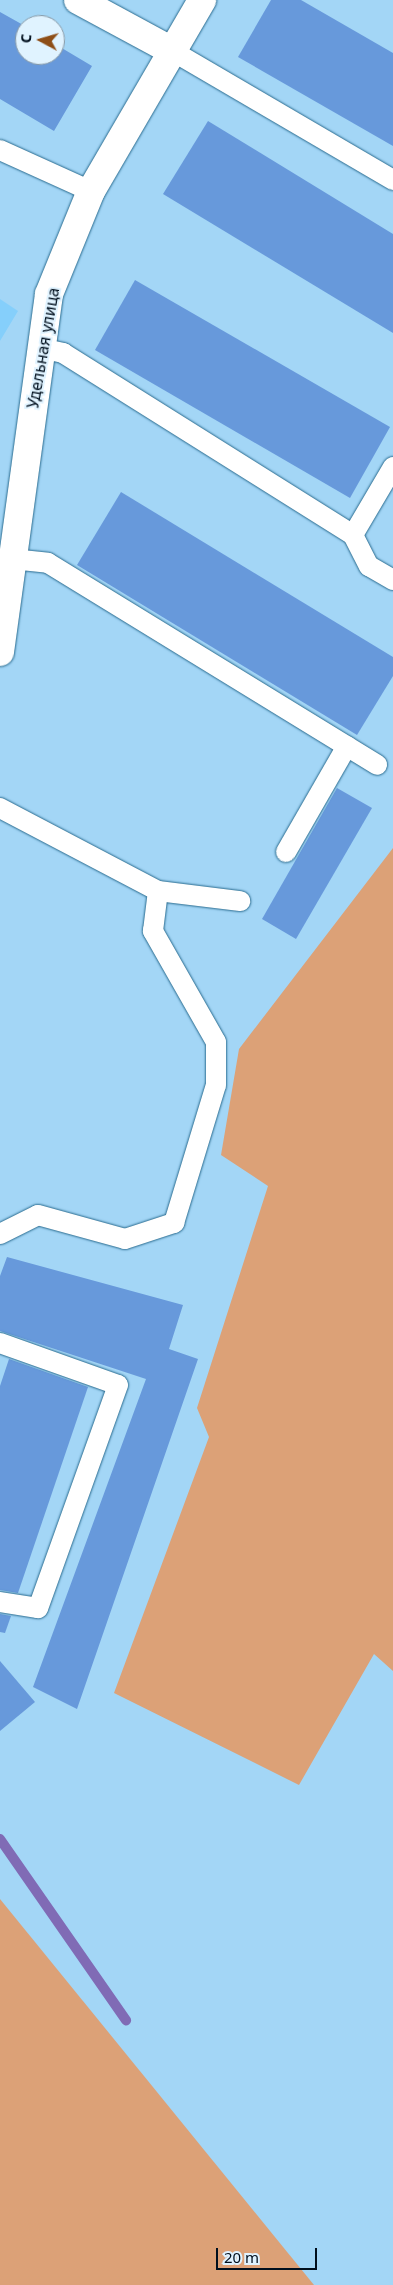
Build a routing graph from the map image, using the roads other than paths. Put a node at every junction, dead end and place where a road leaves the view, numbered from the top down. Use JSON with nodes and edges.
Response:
{"nodes":[{"id":1,"x":78,"y":0,"type":"edge"},
{"id":2,"x":202,"y":0,"type":"edge"},
{"id":3,"x":174,"y":52,"type":"junction"},
{"id":4,"x":0,"y":150,"type":"edge"},
{"id":5,"x":393,"y":180,"type":"edge"},
{"id":6,"x":91,"y":191,"type":"junction"},
{"id":7,"x":40,"y":348,"type":"junction"},
{"id":8,"x":393,"y":467,"type":"edge"},
{"id":9,"x":353,"y":535,"type":"junction"},
{"id":10,"x":12,"y":559,"type":"junction"},
{"id":11,"x":393,"y":580,"type":"edge"},
{"id":12,"x":2,"y":612,"type":"edge"},
{"id":13,"x":0,"y":652,"type":"edge"},
{"id":14,"x":347,"y":746,"type":"junction"},
{"id":15,"x":378,"y":765,"type":"dead end"},
{"id":16,"x":0,"y":808,"type":"edge"},
{"id":17,"x":286,"y":852,"type":"dead end"},
{"id":18,"x":158,"y":891,"type":"junction"},
{"id":19,"x":240,"y":901,"type":"dead end"},
{"id":20,"x":0,"y":1234,"type":"edge"},
{"id":21,"x":0,"y":1344,"type":"edge"},
{"id":22,"x":0,"y":1602,"type":"edge"}],
"edges":[{"from":1,"to":3,"type":"street"},
{"from":2,"to":3,"type":"street","name":"Удельная улица"},
{"from":3,"to":5,"type":"lane"},
{"from":3,"to":6,"type":"street","name":"Удельная улица"},
{"from":4,"to":6,"type":"lane"},
{"from":6,"to":7,"type":"street","name":"Удельная улица"},
{"from":7,"to":9,"type":"lane"},
{"from":7,"to":10,"type":"street","name":"Удельная улица"},
{"from":8,"to":9,"type":"lane"},
{"from":9,"to":11,"type":"lane"},
{"from":10,"to":12,"type":"street","name":"Удельная улица"},
{"from":10,"to":14,"type":"lane"},
{"from":12,"to":13,"type":"street","name":"Удельная улица"},
{"from":14,"to":15,"type":"lane"},
{"from":14,"to":17,"type":"lane"},
{"from":16,"to":18,"type":"lane"},
{"from":18,"to":19,"type":"lane"},
{"from":18,"to":20,"type":"lane"},
{"from":21,"to":22,"type":"lane"}]}
